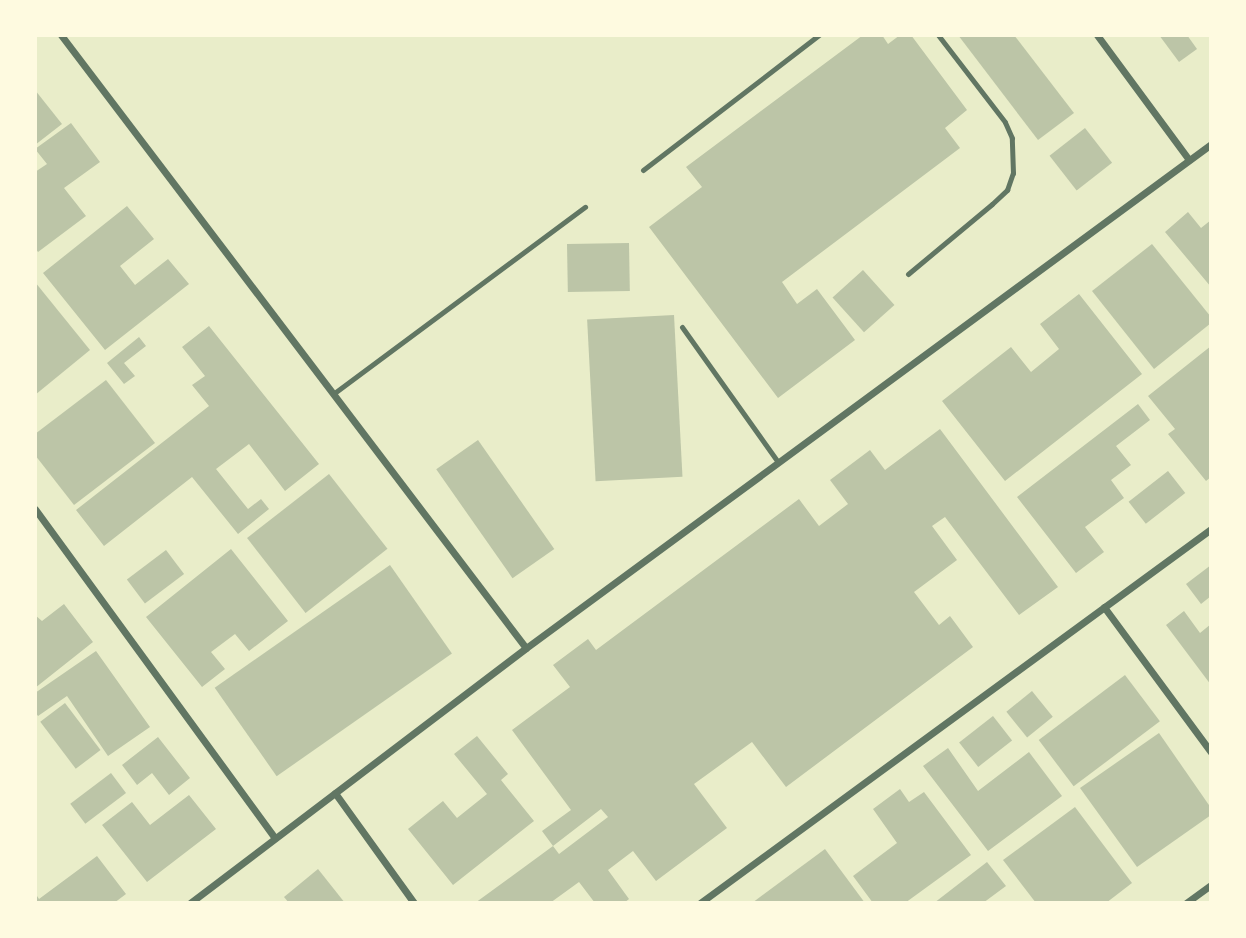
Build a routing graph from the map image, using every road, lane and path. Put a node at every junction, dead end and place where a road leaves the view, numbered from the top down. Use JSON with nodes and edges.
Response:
{"nodes":[{"id":1,"x":61,"y":35,"type":"edge"},
{"id":2,"x":819,"y":35,"type":"edge"},
{"id":3,"x":938,"y":35,"type":"edge"},
{"id":4,"x":1097,"y":35,"type":"edge"},
{"id":5,"x":1211,"y":144,"type":"edge"},
{"id":6,"x":1189,"y":160,"type":"junction"},
{"id":7,"x":643,"y":170,"type":"dead end"},
{"id":8,"x":585,"y":207,"type":"dead end"},
{"id":9,"x":908,"y":274,"type":"dead end"},
{"id":10,"x":682,"y":327,"type":"dead end"},
{"id":11,"x":333,"y":394,"type":"junction"},
{"id":12,"x":778,"y":463,"type":"junction"},
{"id":13,"x":35,"y":509,"type":"edge"},
{"id":14,"x":1211,"y":528,"type":"edge"},
{"id":15,"x":1104,"y":607,"type":"junction"},
{"id":16,"x":526,"y":648,"type":"junction"},
{"id":17,"x":1211,"y":752,"type":"edge"},
{"id":18,"x":335,"y":793,"type":"junction"},
{"id":19,"x":275,"y":838,"type":"junction"},
{"id":20,"x":1211,"y":885,"type":"edge"},
{"id":21,"x":190,"y":903,"type":"edge"},
{"id":22,"x":414,"y":903,"type":"edge"},
{"id":23,"x":700,"y":903,"type":"edge"},
{"id":24,"x":1186,"y":903,"type":"edge"}],
"edges":[{"from":1,"to":11,"type":"street"},
{"from":2,"to":7,"type":"lane"},
{"from":3,"to":9,"type":"lane"},
{"from":4,"to":6,"type":"street"},
{"from":5,"to":6,"type":"street"},
{"from":6,"to":12,"type":"street"},
{"from":8,"to":11,"type":"lane"},
{"from":10,"to":12,"type":"lane"},
{"from":11,"to":16,"type":"street"},
{"from":12,"to":16,"type":"street"},
{"from":13,"to":19,"type":"street"},
{"from":14,"to":15,"type":"street"},
{"from":15,"to":17,"type":"street"},
{"from":15,"to":23,"type":"street"},
{"from":16,"to":18,"type":"street"},
{"from":18,"to":19,"type":"street"},
{"from":18,"to":22,"type":"street"},
{"from":19,"to":21,"type":"street"},
{"from":20,"to":24,"type":"street"}]}
